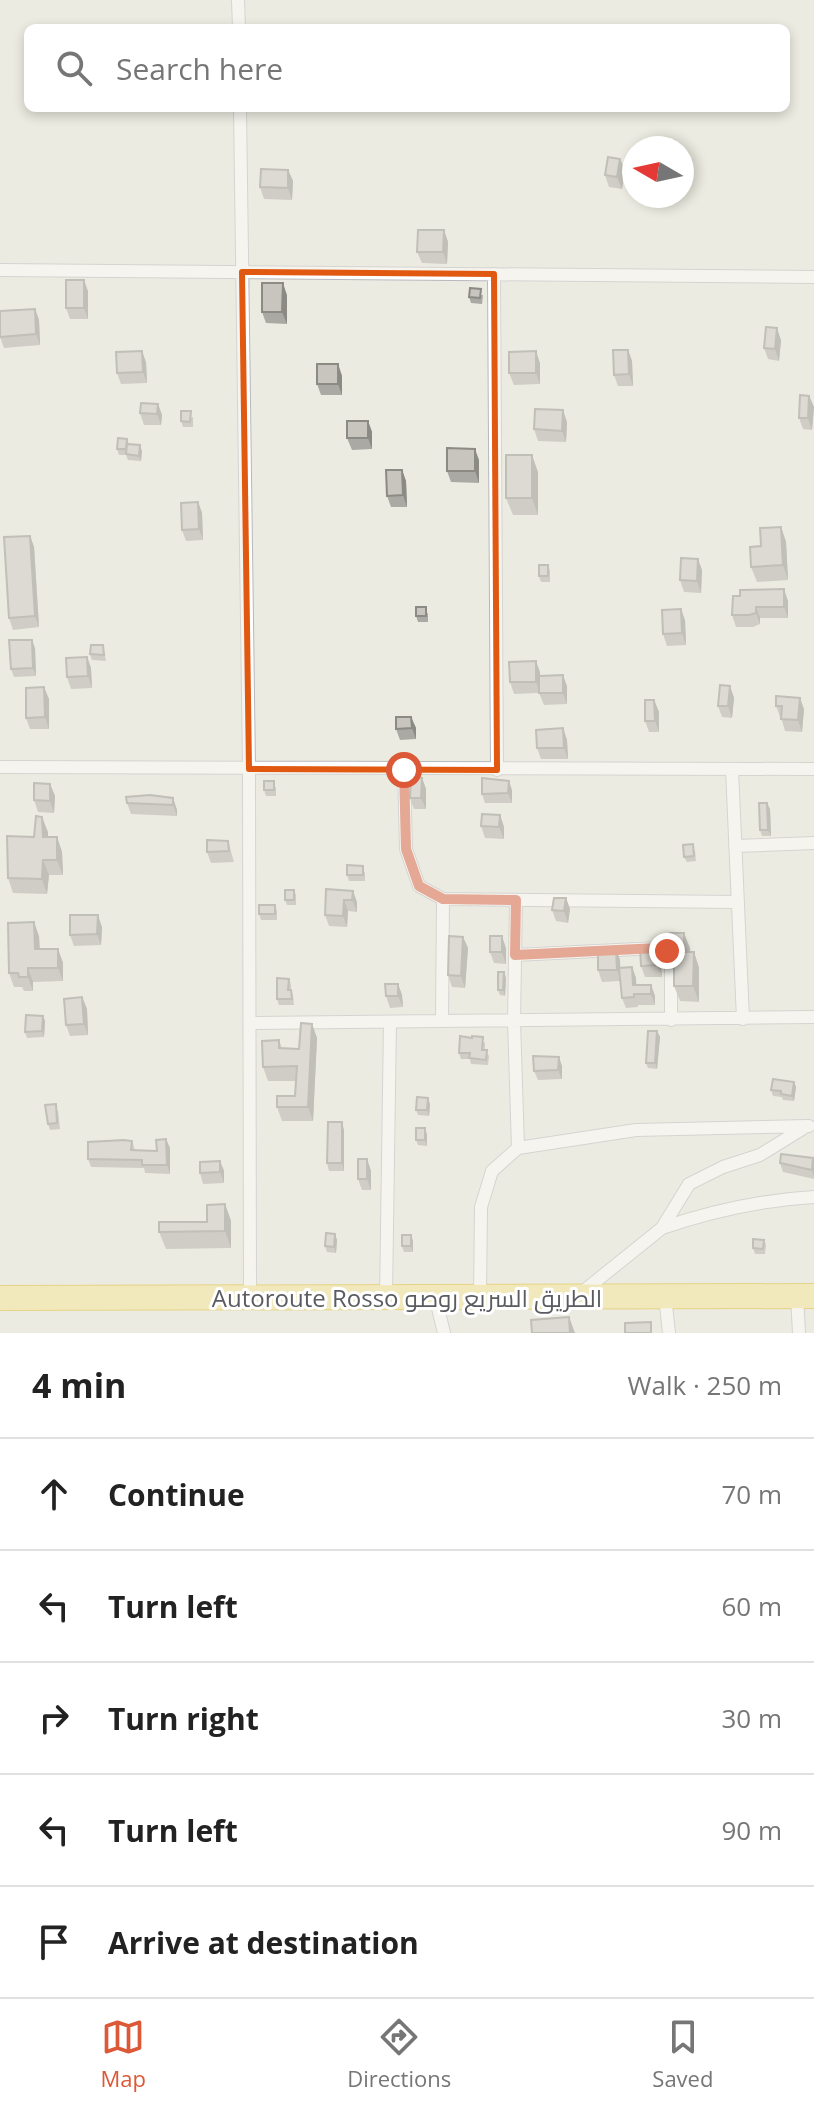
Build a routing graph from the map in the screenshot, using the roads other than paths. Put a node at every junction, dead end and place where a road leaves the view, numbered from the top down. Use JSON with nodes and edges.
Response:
{"nodes":[{"id":1,"x":238,"y":0,"type":"edge"},
{"id":2,"x":239,"y":24,"type":"edge"},
{"id":3,"x":240,"y":112,"type":"edge"},
{"id":4,"x":0,"y":270,"type":"edge"},
{"id":5,"x":242,"y":272,"type":"junction"},
{"id":6,"x":494,"y":274,"type":"junction"},
{"id":7,"x":814,"y":277,"type":"edge"},
{"id":8,"x":0,"y":767,"type":"edge"},
{"id":9,"x":249,"y":769,"type":"junction"},
{"id":10,"x":732,"y":769,"type":"junction"},
{"id":11,"x":814,"y":769,"type":"edge"},
{"id":12,"x":404,"y":770,"type":"junction"},
{"id":13,"x":497,"y":770,"type":"junction"},
{"id":14,"x":814,"y":843,"type":"edge"},
{"id":15,"x":735,"y":846,"type":"junction"},
{"id":16,"x":443,"y":899,"type":"junction"},
{"id":17,"x":516,"y":900,"type":"junction"},
{"id":18,"x":738,"y":902,"type":"junction"},
{"id":19,"x":515,"y":955,"type":"junction"},
{"id":20,"x":814,"y":1017,"type":"edge"},
{"id":21,"x":743,"y":1019,"type":"junction"},
{"id":22,"x":671,"y":1020,"type":"junction"},
{"id":23,"x":442,"y":1021,"type":"junction"},
{"id":24,"x":514,"y":1021,"type":"junction"},
{"id":25,"x":390,"y":1022,"type":"junction"},
{"id":26,"x":250,"y":1023,"type":"junction"},
{"id":27,"x":811,"y":1124,"type":"edge"},
{"id":28,"x":518,"y":1148,"type":"junction"},
{"id":29,"x":814,"y":1197,"type":"edge"},
{"id":30,"x":662,"y":1228,"type":"junction"},
{"id":31,"x":435,"y":1296,"type":"junction"},
{"id":32,"x":480,"y":1296,"type":"junction"},
{"id":33,"x":577,"y":1296,"type":"junction"},
{"id":34,"x":665,"y":1296,"type":"junction"},
{"id":35,"x":805,"y":1296,"type":"edge"},
{"id":36,"x":386,"y":1297,"type":"junction"},
{"id":37,"x":0,"y":1298,"type":"edge"},
{"id":38,"x":250,"y":1298,"type":"junction"},
{"id":39,"x":444,"y":1333,"type":"edge"},
{"id":40,"x":669,"y":1333,"type":"edge"},
{"id":41,"x":799,"y":1333,"type":"edge"}],
"edges":[{"from":1,"to":2,"type":"street"},
{"from":3,"to":5,"type":"street"},
{"from":4,"to":5,"type":"street"},
{"from":5,"to":6,"type":"street"},
{"from":5,"to":9,"type":"street"},
{"from":6,"to":7,"type":"street"},
{"from":6,"to":13,"type":"street"},
{"from":8,"to":9,"type":"street"},
{"from":9,"to":12,"type":"street"},
{"from":9,"to":26,"type":"street"},
{"from":10,"to":11,"type":"street"},
{"from":10,"to":13,"type":"street"},
{"from":10,"to":15,"type":"street"},
{"from":12,"to":13,"type":"street"},
{"from":12,"to":16,"type":"street"},
{"from":14,"to":15,"type":"street"},
{"from":15,"to":18,"type":"street"},
{"from":16,"to":17,"type":"street"},
{"from":16,"to":23,"type":"street"},
{"from":17,"to":18,"type":"street"},
{"from":17,"to":19,"type":"street"},
{"from":18,"to":21,"type":"street"},
{"from":19,"to":22,"type":"street"},
{"from":19,"to":24,"type":"street"},
{"from":20,"to":21,"type":"street"},
{"from":21,"to":22,"type":"street"},
{"from":22,"to":24,"type":"street"},
{"from":23,"to":24,"type":"street"},
{"from":23,"to":25,"type":"street"},
{"from":24,"to":28,"type":"street"},
{"from":25,"to":26,"type":"street"},
{"from":25,"to":36,"type":"street"},
{"from":26,"to":38,"type":"street"},
{"from":27,"to":28,"type":"street"},
{"from":27,"to":30,"type":"street"},
{"from":28,"to":32,"type":"street"},
{"from":29,"to":30,"type":"street"},
{"from":30,"to":33,"type":"street"},
{"from":31,"to":32,"type":"highway","name":"Autoroute Rosso الطريق السريع روصو"},
{"from":31,"to":36,"type":"highway","name":"Autoroute Rosso الطريق السريع روصو"},
{"from":31,"to":39,"type":"street"},
{"from":32,"to":33,"type":"highway","name":"Autoroute Rosso الطريق السريع روصو"},
{"from":33,"to":34,"type":"highway","name":"Autoroute Rosso الطريق السريع روصو"},
{"from":34,"to":35,"type":"highway","name":"Autoroute Rosso الطريق السريع روصو"},
{"from":34,"to":40,"type":"street"},
{"from":35,"to":41,"type":"street"},
{"from":36,"to":38,"type":"highway","name":"Autoroute Rosso الطريق السريع روصو"},
{"from":37,"to":38,"type":"highway","name":"Autoroute Rosso الطريق السريع روصو"}]}
